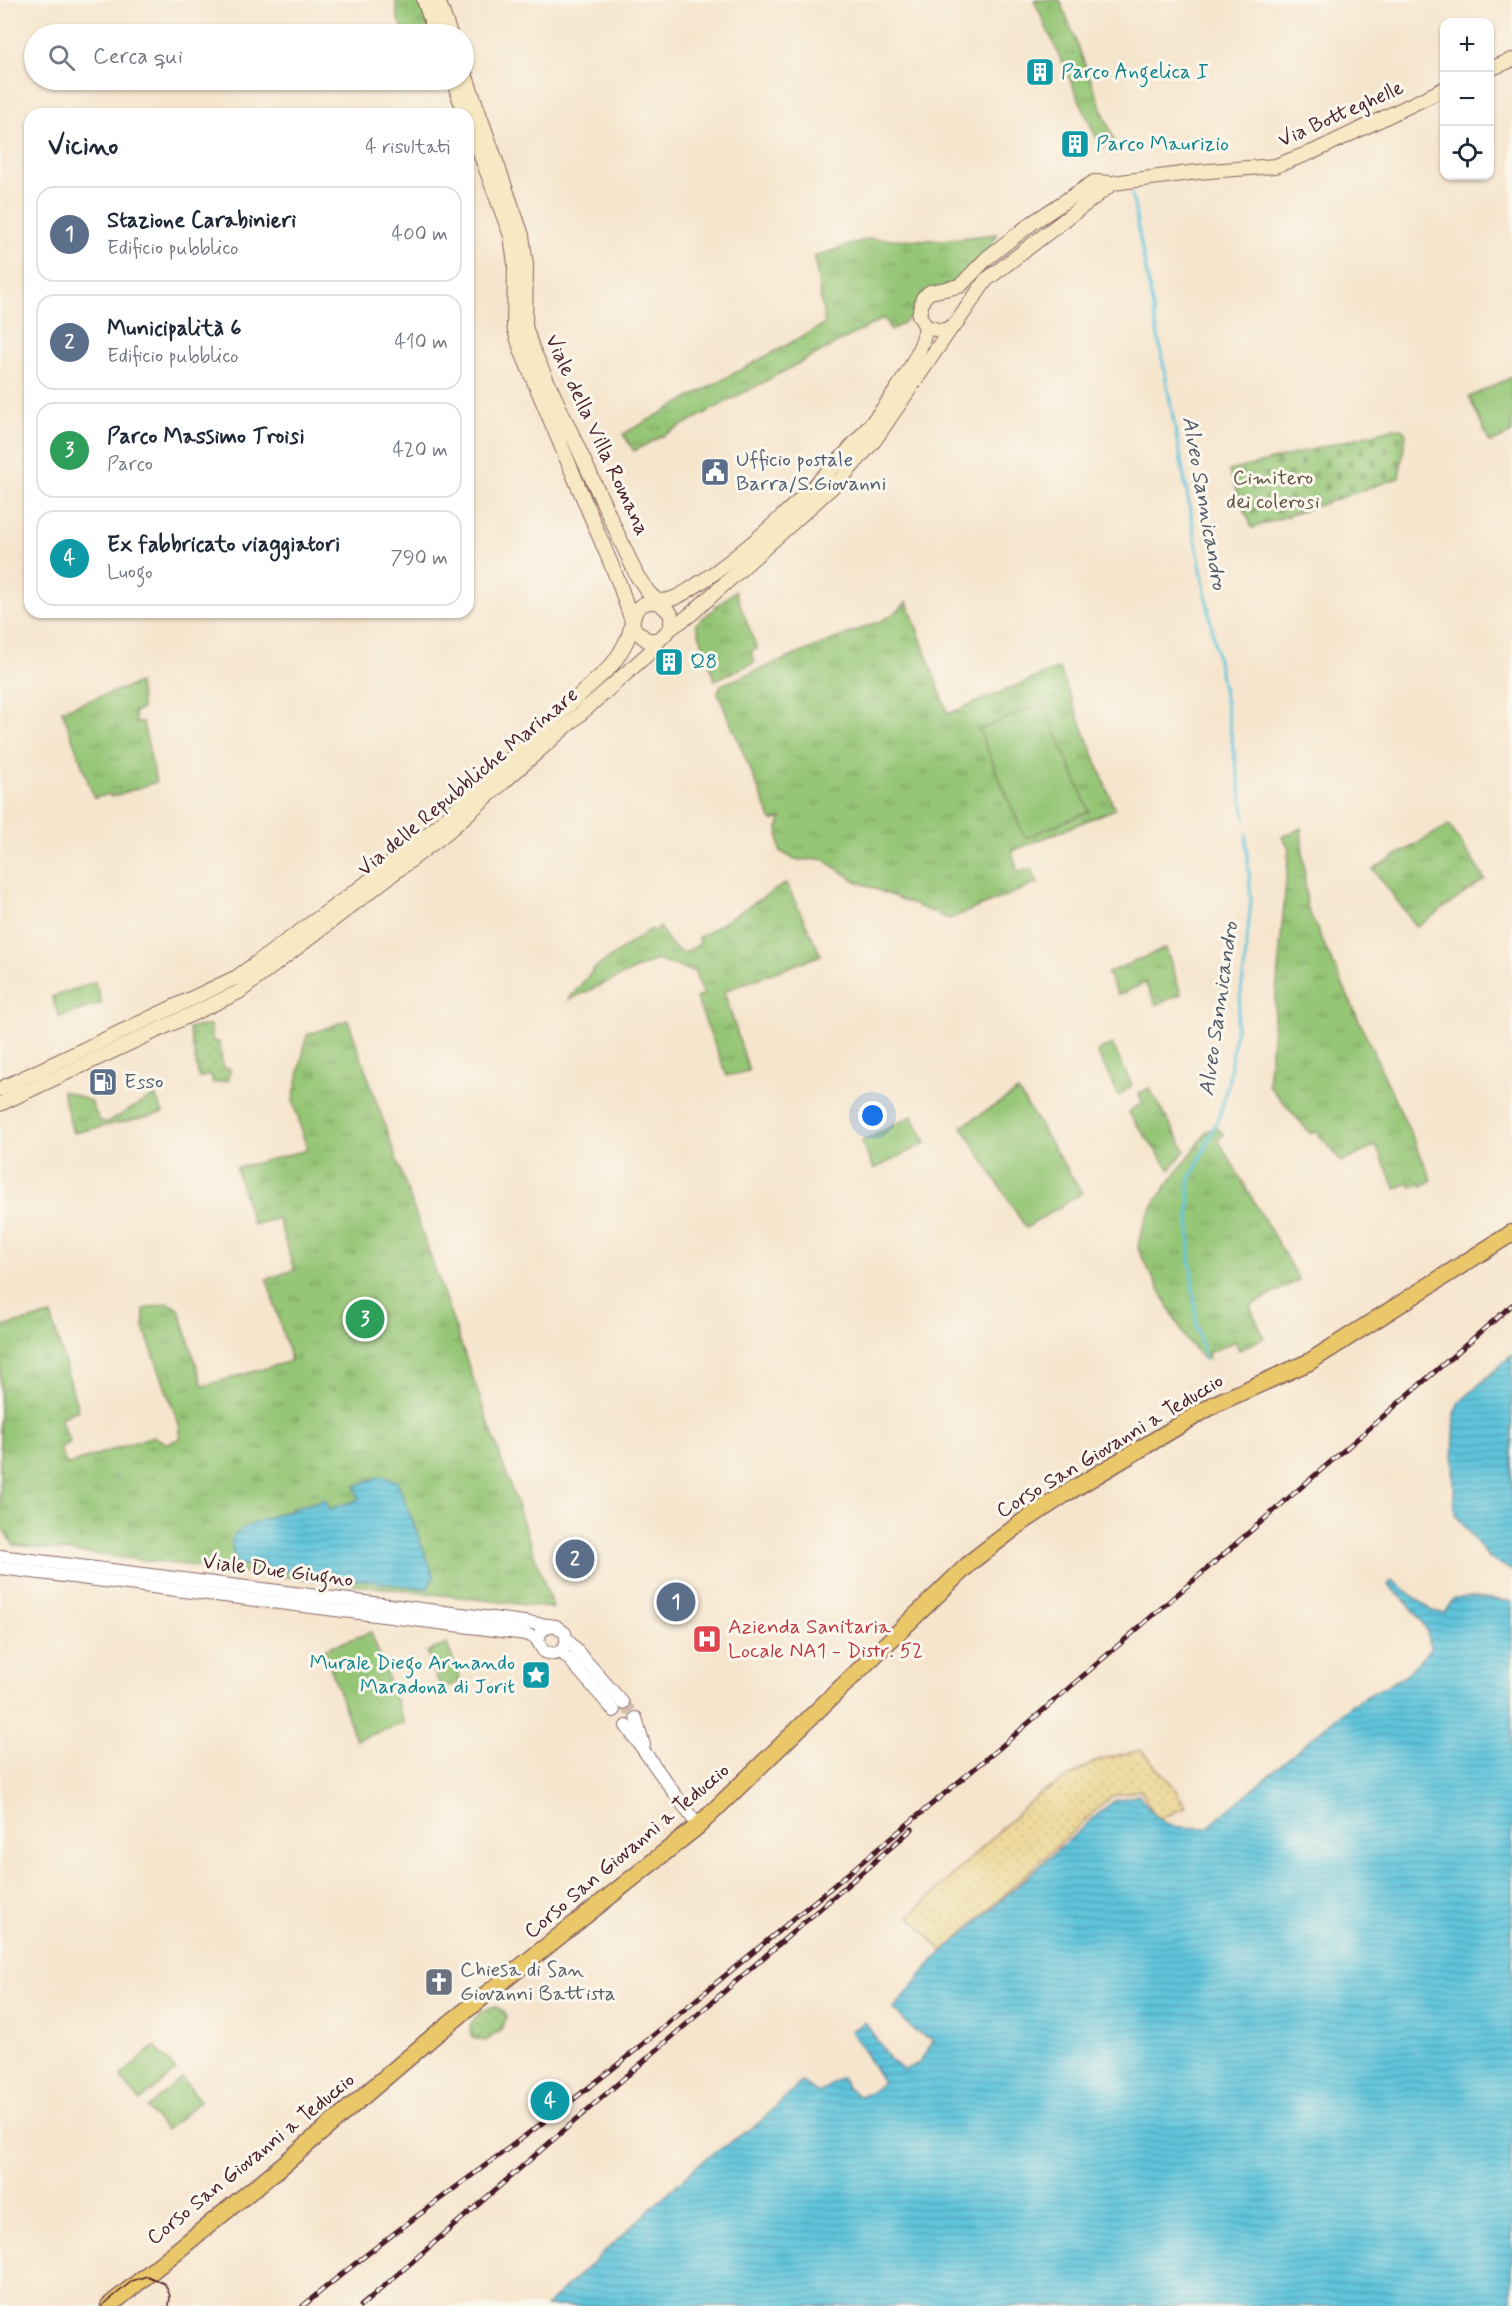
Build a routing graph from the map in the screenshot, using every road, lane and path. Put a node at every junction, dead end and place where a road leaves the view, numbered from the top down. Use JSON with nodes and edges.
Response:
{"nodes":[{"id":1,"x":424,"y":0,"type":"edge"},
{"id":2,"x":438,"y":0,"type":"edge"},
{"id":3,"x":432,"y":24,"type":"edge"},
{"id":4,"x":446,"y":24,"type":"edge"},
{"id":5,"x":1512,"y":60,"type":"edge"},
{"id":6,"x":1494,"y":67,"type":"edge"},
{"id":7,"x":457,"y":90,"type":"edge"},
{"id":8,"x":471,"y":90,"type":"edge"},
{"id":9,"x":1440,"y":91,"type":"edge"},
{"id":10,"x":463,"y":108,"type":"edge"},
{"id":11,"x":474,"y":137,"type":"edge"},
{"id":12,"x":1113,"y":183,"type":"junction"},
{"id":13,"x":943,"y":290,"type":"junction"},
{"id":14,"x":955,"y":323,"type":"junction"},
{"id":15,"x":926,"y":327,"type":"junction"},
{"id":16,"x":537,"y":373,"type":"junction"},
{"id":17,"x":592,"y":475,"type":"junction"},
{"id":18,"x":576,"y":482,"type":"junction"},
{"id":19,"x":657,"y":602,"type":"junction"},
{"id":20,"x":633,"y":624,"type":"junction"},
{"id":21,"x":671,"y":628,"type":"junction"},
{"id":22,"x":659,"y":640,"type":"junction"},
{"id":23,"x":432,"y":838,"type":"junction"},
{"id":24,"x":362,"y":892,"type":"junction"},
{"id":25,"x":237,"y":977,"type":"junction"},
{"id":26,"x":239,"y":992,"type":"junction"},
{"id":27,"x":0,"y":1089,"type":"edge"},
{"id":28,"x":0,"y":1104,"type":"edge"},
{"id":29,"x":1512,"y":1233,"type":"edge"},
{"id":30,"x":0,"y":1556,"type":"edge"},
{"id":31,"x":0,"y":1568,"type":"edge"},
{"id":32,"x":551,"y":1626,"type":"junction"},
{"id":33,"x":566,"y":1638,"type":"junction"},
{"id":34,"x":538,"y":1640,"type":"junction"},
{"id":35,"x":560,"y":1652,"type":"junction"},
{"id":36,"x":636,"y":1718,"type":"tunnel mouth"},
{"id":37,"x":627,"y":1726,"type":"tunnel mouth"},
{"id":38,"x":645,"y":1749,"type":"junction"},
{"id":39,"x":698,"y":1826,"type":"junction"},
{"id":40,"x":109,"y":2306,"type":"edge"}],
"edges":[{"from":1,"to":3,"type":"main road"},
{"from":2,"to":4,"type":"main road"},
{"from":5,"to":6,"type":"main road"},
{"from":7,"to":10,"type":"main road"},
{"from":8,"to":16,"type":"main road","name":"Viale della Villa Romana"},
{"from":9,"to":12,"type":"main road","name":"Via Botteghelle"},
{"from":11,"to":16,"type":"main road","name":"Viale della Villa Romana"},
{"from":12,"to":13,"type":"main road"},
{"from":12,"to":14,"type":"main road"},
{"from":13,"to":14,"type":"main road"},
{"from":13,"to":15,"type":"main road"},
{"from":14,"to":15,"type":"main road"},
{"from":14,"to":21,"type":"main road"},
{"from":15,"to":19,"type":"main road"},
{"from":16,"to":17,"type":"main road","name":"Viale della Villa Romana"},
{"from":16,"to":18,"type":"main road","name":"Viale della Villa Romana"},
{"from":17,"to":18,"type":"main road"},
{"from":17,"to":19,"type":"main road","name":"Viale della Villa Romana"},
{"from":18,"to":20,"type":"main road","name":"Viale della Villa Romana"},
{"from":19,"to":20,"type":"main road"},
{"from":19,"to":21,"type":"main road"},
{"from":20,"to":22,"type":"main road"},
{"from":20,"to":23,"type":"main road","name":"Via delle Repubbliche Marinare"},
{"from":21,"to":22,"type":"main road"},
{"from":22,"to":23,"type":"main road","name":"Via delle Repubbliche Marinare"},
{"from":23,"to":24,"type":"main road","name":"Via delle Repubbliche Marinare"},
{"from":24,"to":25,"type":"main road","name":"Via delle Repubbliche Marinare"},
{"from":24,"to":26,"type":"main road","name":"Via delle Repubbliche Marinare"},
{"from":25,"to":26,"type":"main road"},
{"from":25,"to":27,"type":"main road","name":"Via delle Repubbliche Marinare"},
{"from":26,"to":28,"type":"main road","name":"Via delle Repubbliche Marinare"},
{"from":29,"to":39,"type":"main road","name":"Corso San Giovanni a Teduccio"},
{"from":30,"to":32,"type":"street","name":"Viale Due Giugno"},
{"from":31,"to":34,"type":"street","name":"Viale Due Giugno"},
{"from":32,"to":33,"type":"street"},
{"from":32,"to":34,"type":"street"},
{"from":33,"to":35,"type":"street"},
{"from":33,"to":35,"type":"street"},
{"from":34,"to":35,"type":"street"},
{"from":36,"to":38,"type":"street"},
{"from":37,"to":38,"type":"street"},
{"from":38,"to":39,"type":"street"},
{"from":39,"to":40,"type":"main road","name":"Corso San Giovanni a Teduccio"}]}
